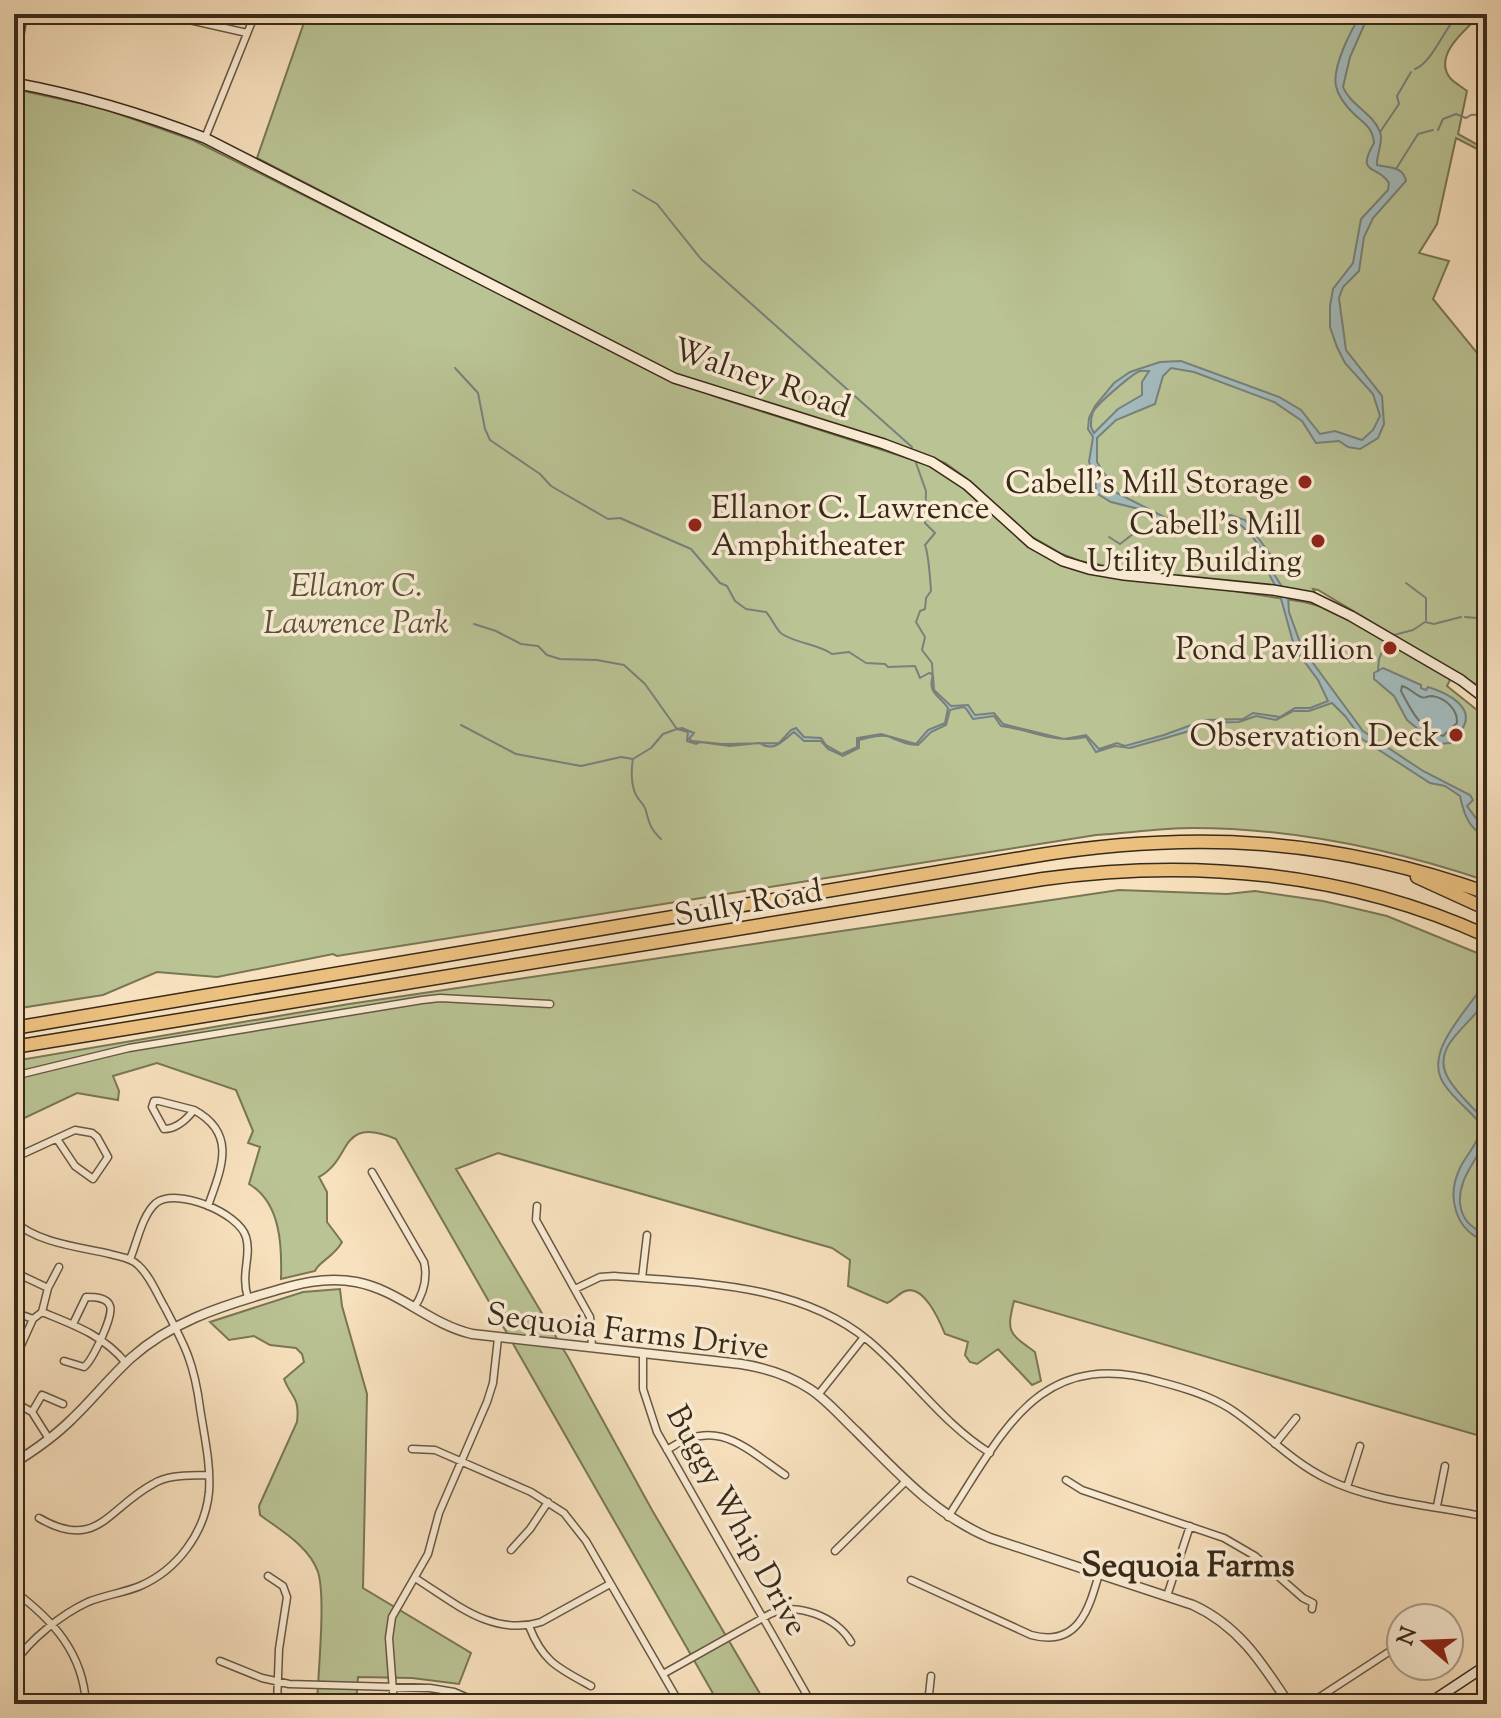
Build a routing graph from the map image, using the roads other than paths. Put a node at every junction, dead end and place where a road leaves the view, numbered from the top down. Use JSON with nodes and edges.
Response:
{"nodes":[{"id":1,"x":24,"y":14,"type":"edge"},
{"id":2,"x":163,"y":14,"type":"edge"},
{"id":3,"x":255,"y":14,"type":"edge"},
{"id":4,"x":247,"y":33,"type":"junction"},
{"id":5,"x":14,"y":72,"type":"edge"},
{"id":6,"x":14,"y":83,"type":"edge"},
{"id":7,"x":205,"y":138,"type":"junction"},
{"id":8,"x":1487,"y":269,"type":"edge"},
{"id":9,"x":1487,"y":304,"type":"edge"},
{"id":10,"x":1487,"y":700,"type":"edge"},
{"id":11,"x":1352,"y":855,"type":"junction"},
{"id":12,"x":1487,"y":893,"type":"edge"},
{"id":13,"x":1487,"y":909,"type":"edge"},
{"id":14,"x":1487,"y":936,"type":"edge"},
{"id":15,"x":550,"y":1004,"type":"dead end"},
{"id":16,"x":14,"y":1028,"type":"edge"},
{"id":17,"x":14,"y":1047,"type":"edge"},
{"id":18,"x":14,"y":1076,"type":"edge"},
{"id":19,"x":194,"y":1110,"type":"junction"},
{"id":20,"x":57,"y":1139,"type":"junction"},
{"id":21,"x":14,"y":1158,"type":"edge"},
{"id":22,"x":372,"y":1172,"type":"dead end"},
{"id":23,"x":208,"y":1206,"type":"junction"},
{"id":24,"x":537,"y":1206,"type":"dead end"},
{"id":25,"x":14,"y":1221,"type":"edge"},
{"id":26,"x":647,"y":1235,"type":"dead end"},
{"id":27,"x":130,"y":1259,"type":"junction"},
{"id":28,"x":59,"y":1267,"type":"dead end"},
{"id":29,"x":14,"y":1272,"type":"edge"},
{"id":30,"x":642,"y":1278,"type":"junction"},
{"id":31,"x":48,"y":1288,"type":"junction"},
{"id":32,"x":575,"y":1289,"type":"junction"},
{"id":33,"x":248,"y":1298,"type":"junction"},
{"id":34,"x":414,"y":1308,"type":"junction"},
{"id":35,"x":14,"y":1312,"type":"edge"},
{"id":36,"x":42,"y":1312,"type":"junction"},
{"id":37,"x":33,"y":1319,"type":"junction"},
{"id":38,"x":73,"y":1324,"type":"junction"},
{"id":39,"x":176,"y":1327,"type":"junction"},
{"id":40,"x":864,"y":1337,"type":"junction"},
{"id":41,"x":102,"y":1338,"type":"junction"},
{"id":42,"x":498,"y":1338,"type":"junction"},
{"id":43,"x":592,"y":1347,"type":"junction"},
{"id":44,"x":643,"y":1354,"type":"junction"},
{"id":45,"x":14,"y":1361,"type":"edge"},
{"id":46,"x":64,"y":1361,"type":"dead end"},
{"id":47,"x":126,"y":1363,"type":"junction"},
{"id":48,"x":818,"y":1395,"type":"junction"},
{"id":49,"x":14,"y":1402,"type":"edge"},
{"id":50,"x":63,"y":1404,"type":"dead end"},
{"id":51,"x":32,"y":1412,"type":"junction"},
{"id":52,"x":1296,"y":1418,"type":"dead end"},
{"id":53,"x":49,"y":1439,"type":"junction"},
{"id":54,"x":1275,"y":1444,"type":"junction"},
{"id":55,"x":1360,"y":1446,"type":"dead end"},
{"id":56,"x":412,"y":1449,"type":"dead end"},
{"id":57,"x":667,"y":1450,"type":"junction"},
{"id":58,"x":990,"y":1453,"type":"junction"},
{"id":59,"x":461,"y":1462,"type":"junction"},
{"id":60,"x":14,"y":1463,"type":"edge"},
{"id":61,"x":1445,"y":1466,"type":"dead end"},
{"id":62,"x":209,"y":1475,"type":"junction"},
{"id":63,"x":785,"y":1475,"type":"dead end"},
{"id":64,"x":1066,"y":1480,"type":"dead end"},
{"id":65,"x":906,"y":1481,"type":"junction"},
{"id":66,"x":1347,"y":1487,"type":"junction"},
{"id":67,"x":548,"y":1502,"type":"junction"},
{"id":68,"x":1437,"y":1506,"type":"junction"},
{"id":69,"x":948,"y":1517,"type":"junction"},
{"id":70,"x":1487,"y":1517,"type":"edge"},
{"id":71,"x":39,"y":1518,"type":"dead end"},
{"id":72,"x":1190,"y":1526,"type":"junction"},
{"id":73,"x":511,"y":1550,"type":"dead end"},
{"id":74,"x":835,"y":1551,"type":"dead end"},
{"id":75,"x":1099,"y":1574,"type":"junction"},
{"id":76,"x":268,"y":1576,"type":"dead end"},
{"id":77,"x":415,"y":1578,"type":"junction"},
{"id":78,"x":911,"y":1580,"type":"dead end"},
{"id":79,"x":610,"y":1584,"type":"junction"},
{"id":80,"x":14,"y":1591,"type":"edge"},
{"id":81,"x":1167,"y":1596,"type":"junction"},
{"id":82,"x":1312,"y":1606,"type":"dead end"},
{"id":83,"x":763,"y":1618,"type":"junction"},
{"id":84,"x":55,"y":1625,"type":"junction"},
{"id":85,"x":529,"y":1626,"type":"junction"},
{"id":86,"x":851,"y":1642,"type":"dead end"},
{"id":87,"x":1385,"y":1654,"type":"edge"},
{"id":88,"x":220,"y":1661,"type":"dead end"},
{"id":89,"x":14,"y":1664,"type":"edge"},
{"id":90,"x":1487,"y":1665,"type":"edge"},
{"id":91,"x":663,"y":1674,"type":"junction"},
{"id":92,"x":931,"y":1676,"type":"dead end"},
{"id":93,"x":278,"y":1682,"type":"junction"},
{"id":94,"x":394,"y":1686,"type":"junction"},
{"id":95,"x":591,"y":1686,"type":"dead end"},
{"id":96,"x":86,"y":1704,"type":"edge"},
{"id":97,"x":277,"y":1704,"type":"edge"},
{"id":98,"x":394,"y":1704,"type":"edge"},
{"id":99,"x":482,"y":1704,"type":"edge"},
{"id":100,"x":680,"y":1704,"type":"edge"},
{"id":101,"x":812,"y":1704,"type":"edge"},
{"id":102,"x":928,"y":1704,"type":"edge"},
{"id":103,"x":1289,"y":1704,"type":"edge"},
{"id":104,"x":1309,"y":1704,"type":"edge"},
{"id":105,"x":1428,"y":1704,"type":"edge"}],
"edges":[{"from":1,"to":5,"type":"street"},
{"from":2,"to":4,"type":"street"},
{"from":3,"to":4,"type":"street"},
{"from":4,"to":7,"type":"street"},
{"from":6,"to":7,"type":"main road","name":"Walney Road"},
{"from":7,"to":10,"type":"main road","name":"Walney Road"},
{"from":8,"to":9,"type":"street"},
{"from":11,"to":12,"type":"highway","name":"Sully Road"},
{"from":11,"to":13,"type":"highway"},
{"from":11,"to":16,"type":"highway","name":"Sully Road"},
{"from":14,"to":17,"type":"highway","name":"Sully Road"},
{"from":15,"to":18,"type":"street"},
{"from":19,"to":19,"type":"street"},
{"from":19,"to":23,"type":"street"},
{"from":20,"to":20,"type":"street"},
{"from":20,"to":21,"type":"street"},
{"from":22,"to":34,"type":"street"},
{"from":23,"to":27,"type":"street"},
{"from":23,"to":33,"type":"street"},
{"from":24,"to":32,"type":"street"},
{"from":25,"to":27,"type":"street"},
{"from":26,"to":30,"type":"street"},
{"from":27,"to":39,"type":"street"},
{"from":28,"to":31,"type":"street"},
{"from":29,"to":31,"type":"street"},
{"from":30,"to":32,"type":"street"},
{"from":30,"to":40,"type":"street"},
{"from":31,"to":36,"type":"street"},
{"from":32,"to":43,"type":"street"},
{"from":33,"to":34,"type":"street","name":"Sequoia Farms Drive"},
{"from":33,"to":39,"type":"street","name":"Sequoia Farms Drive"},
{"from":34,"to":42,"type":"street","name":"Sequoia Farms Drive"},
{"from":35,"to":37,"type":"street"},
{"from":36,"to":37,"type":"street"},
{"from":36,"to":38,"type":"street"},
{"from":37,"to":45,"type":"street"},
{"from":38,"to":41,"type":"street"},
{"from":38,"to":41,"type":"street"},
{"from":39,"to":47,"type":"street","name":"Sequoia Farms Drive"},
{"from":39,"to":62,"type":"street"},
{"from":40,"to":48,"type":"street"},
{"from":40,"to":58,"type":"street"},
{"from":41,"to":46,"type":"street"},
{"from":41,"to":47,"type":"street"},
{"from":42,"to":43,"type":"street","name":"Sequoia Farms Drive"},
{"from":42,"to":59,"type":"street"},
{"from":43,"to":44,"type":"street","name":"Sequoia Farms Drive"},
{"from":44,"to":48,"type":"street","name":"Sequoia Farms Drive"},
{"from":44,"to":57,"type":"street","name":"Buggy Whip Drive"},
{"from":47,"to":53,"type":"street","name":"Sequoia Farms Drive"},
{"from":48,"to":65,"type":"street","name":"Sequoia Farms Drive"},
{"from":49,"to":51,"type":"street"},
{"from":50,"to":51,"type":"street"},
{"from":51,"to":53,"type":"street"},
{"from":52,"to":54,"type":"street"},
{"from":53,"to":60,"type":"street","name":"Sequoia Farms Drive"},
{"from":54,"to":58,"type":"street"},
{"from":54,"to":66,"type":"street"},
{"from":55,"to":66,"type":"street"},
{"from":56,"to":59,"type":"street"},
{"from":57,"to":63,"type":"street"},
{"from":57,"to":83,"type":"street","name":"Buggy Whip Drive"},
{"from":58,"to":69,"type":"street"},
{"from":59,"to":67,"type":"street"},
{"from":59,"to":77,"type":"street"},
{"from":61,"to":68,"type":"street"},
{"from":62,"to":71,"type":"street"},
{"from":62,"to":84,"type":"street"},
{"from":64,"to":72,"type":"street"},
{"from":65,"to":69,"type":"street","name":"Sequoia Farms Drive"},
{"from":65,"to":74,"type":"street"},
{"from":66,"to":68,"type":"street"},
{"from":67,"to":73,"type":"street"},
{"from":67,"to":79,"type":"street"},
{"from":68,"to":70,"type":"street"},
{"from":69,"to":75,"type":"street","name":"Sequoia Farms Drive"},
{"from":72,"to":81,"type":"street"},
{"from":72,"to":82,"type":"street"},
{"from":75,"to":78,"type":"street"},
{"from":75,"to":81,"type":"street","name":"Sequoia Farms Drive"},
{"from":76,"to":93,"type":"street"},
{"from":77,"to":85,"type":"street"},
{"from":77,"to":94,"type":"street"},
{"from":79,"to":85,"type":"street"},
{"from":79,"to":91,"type":"street"},
{"from":80,"to":84,"type":"street"},
{"from":81,"to":103,"type":"street","name":"Sequoia Farms Drive"},
{"from":83,"to":86,"type":"street"},
{"from":83,"to":91,"type":"street"},
{"from":83,"to":101,"type":"street","name":"Buggy Whip Drive"},
{"from":84,"to":89,"type":"street"},
{"from":84,"to":96,"type":"street"},
{"from":85,"to":95,"type":"street"},
{"from":87,"to":104,"type":"street"},
{"from":88,"to":93,"type":"street"},
{"from":90,"to":105,"type":"main road"},
{"from":91,"to":100,"type":"street"},
{"from":92,"to":102,"type":"street"},
{"from":93,"to":94,"type":"street"},
{"from":93,"to":97,"type":"street"},
{"from":94,"to":98,"type":"street"},
{"from":94,"to":99,"type":"street"}]}
